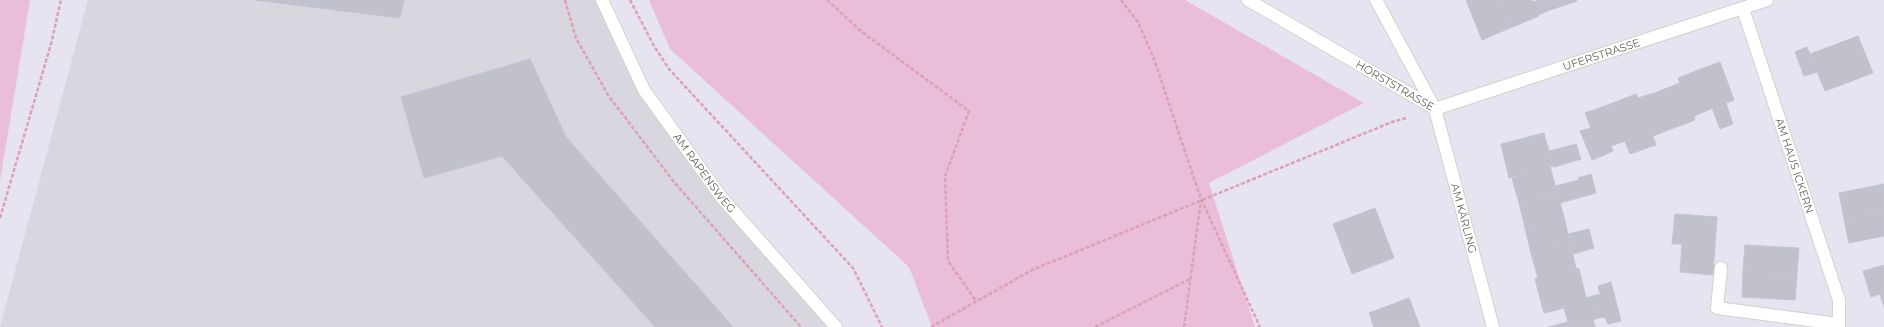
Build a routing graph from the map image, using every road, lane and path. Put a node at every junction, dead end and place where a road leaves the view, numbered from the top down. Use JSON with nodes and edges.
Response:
{"nodes":[{"id":1,"x":61,"y":0,"type":"edge"},
{"id":2,"x":565,"y":0,"type":"edge"},
{"id":3,"x":602,"y":0,"type":"edge"},
{"id":4,"x":630,"y":0,"type":"edge"},
{"id":5,"x":827,"y":0,"type":"edge"},
{"id":6,"x":1121,"y":0,"type":"edge"},
{"id":7,"x":1248,"y":0,"type":"edge"},
{"id":8,"x":1376,"y":0,"type":"edge"},
{"id":9,"x":1767,"y":0,"type":"edge"},
{"id":10,"x":1743,"y":9,"type":"junction"},
{"id":11,"x":1435,"y":109,"type":"junction"},
{"id":12,"x":1201,"y":200,"type":"junction"},
{"id":13,"x":0,"y":218,"type":"edge"},
{"id":14,"x":1721,"y":268,"type":"dead end"},
{"id":15,"x":1190,"y":279,"type":"junction"},
{"id":16,"x":976,"y":301,"type":"junction"},
{"id":17,"x":1839,"y":326,"type":"edge"},
{"id":18,"x":801,"y":327,"type":"edge"},
{"id":19,"x":836,"y":327,"type":"edge"},
{"id":20,"x":882,"y":327,"type":"edge"},
{"id":21,"x":931,"y":327,"type":"edge"},
{"id":22,"x":1095,"y":327,"type":"edge"},
{"id":23,"x":1184,"y":327,"type":"edge"},
{"id":24,"x":1260,"y":327,"type":"edge"},
{"id":25,"x":1493,"y":327,"type":"edge"}],
"edges":[{"from":1,"to":13,"type":"path"},
{"from":2,"to":18,"type":"path"},
{"from":3,"to":19,"type":"street","name":"AM RAPENSWEG"},
{"from":4,"to":20,"type":"path"},
{"from":5,"to":16,"type":"path"},
{"from":6,"to":12,"type":"path"},
{"from":7,"to":11,"type":"street","name":"HORSTSTRASSE"},
{"from":8,"to":11,"type":"street","name":"HORSTSTRASSE"},
{"from":9,"to":10,"type":"street","name":"UFERSTRASSE"},
{"from":10,"to":11,"type":"street","name":"UFERSTRASSE"},
{"from":10,"to":17,"type":"street","name":"AM HAUS ICKERN"},
{"from":11,"to":12,"type":"path"},
{"from":11,"to":25,"type":"street","name":"AM KÄRLING"},
{"from":12,"to":15,"type":"path"},
{"from":12,"to":16,"type":"path"},
{"from":12,"to":24,"type":"path"},
{"from":14,"to":17,"type":"street","name":"AM HAUS ICKERN"},
{"from":15,"to":22,"type":"path"},
{"from":15,"to":23,"type":"path"},
{"from":16,"to":21,"type":"path"}]}
